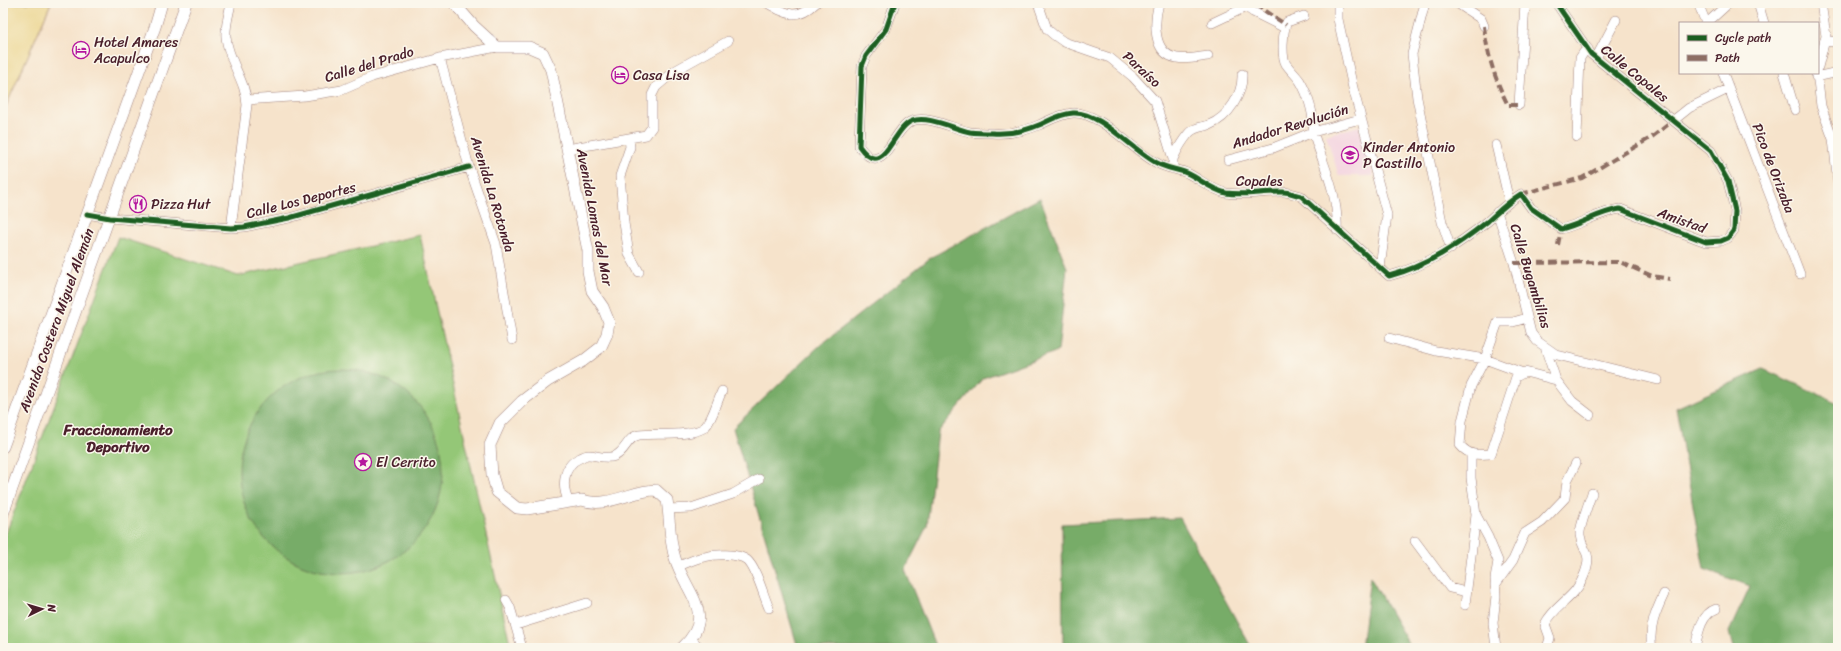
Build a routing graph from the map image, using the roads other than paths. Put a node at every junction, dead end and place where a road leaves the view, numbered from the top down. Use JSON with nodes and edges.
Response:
{"nodes":[{"id":1,"x":162,"y":3,"type":"edge"},
{"id":2,"x":186,"y":3,"type":"edge"},
{"id":3,"x":231,"y":3,"type":"edge"},
{"id":4,"x":454,"y":3,"type":"edge"},
{"id":5,"x":767,"y":3,"type":"edge"},
{"id":6,"x":816,"y":3,"type":"edge"},
{"id":7,"x":895,"y":3,"type":"edge"},
{"id":8,"x":1038,"y":3,"type":"edge"},
{"id":9,"x":1159,"y":3,"type":"edge"},
{"id":10,"x":1338,"y":3,"type":"edge"},
{"id":11,"x":1425,"y":3,"type":"edge"},
{"id":12,"x":1457,"y":3,"type":"edge"},
{"id":13,"x":1525,"y":3,"type":"edge"},
{"id":14,"x":1556,"y":3,"type":"edge"},
{"id":15,"x":1698,"y":3,"type":"edge"},
{"id":16,"x":1729,"y":3,"type":"edge"},
{"id":17,"x":1758,"y":3,"type":"edge"},
{"id":18,"x":1821,"y":3,"type":"edge"},
{"id":19,"x":1246,"y":5,"type":"edge"},
{"id":20,"x":1304,"y":16,"type":"dead end"},
{"id":21,"x":1616,"y":20,"type":"dead end"},
{"id":22,"x":1706,"y":22,"type":"edge"},
{"id":23,"x":1707,"y":22,"type":"edge"},
{"id":24,"x":1764,"y":22,"type":"edge"},
{"id":25,"x":1212,"y":23,"type":"dead end"},
{"id":26,"x":1286,"y":26,"type":"junction"},
{"id":27,"x":1484,"y":26,"type":"dead end"},
{"id":28,"x":728,"y":41,"type":"dead end"},
{"id":29,"x":1824,"y":42,"type":"junction"},
{"id":30,"x":1838,"y":42,"type":"edge"},
{"id":31,"x":498,"y":47,"type":"junction"},
{"id":32,"x":1588,"y":49,"type":"junction"},
{"id":33,"x":1208,"y":56,"type":"dead end"},
{"id":34,"x":440,"y":58,"type":"junction"},
{"id":35,"x":1596,"y":58,"type":"junction"},
{"id":36,"x":1819,"y":63,"type":"edge"},
{"id":37,"x":1838,"y":72,"type":"edge"},
{"id":38,"x":1242,"y":74,"type":"dead end"},
{"id":39,"x":1723,"y":74,"type":"edge"},
{"id":40,"x":1784,"y":74,"type":"edge"},
{"id":41,"x":1817,"y":75,"type":"edge"},
{"id":42,"x":1728,"y":89,"type":"junction"},
{"id":43,"x":247,"y":100,"type":"junction"},
{"id":44,"x":1519,"y":105,"type":"dead end"},
{"id":45,"x":1795,"y":110,"type":"dead end"},
{"id":46,"x":1360,"y":119,"type":"junction"},
{"id":47,"x":1674,"y":120,"type":"junction"},
{"id":48,"x":1313,"y":132,"type":"junction"},
{"id":49,"x":1577,"y":137,"type":"dead end"},
{"id":50,"x":629,"y":138,"type":"junction"},
{"id":51,"x":1496,"y":145,"type":"dead end"},
{"id":52,"x":567,"y":149,"type":"junction"},
{"id":53,"x":1173,"y":159,"type":"junction"},
{"id":54,"x":1837,"y":159,"type":"edge"},
{"id":55,"x":1228,"y":160,"type":"dead end"},
{"id":56,"x":469,"y":167,"type":"junction"},
{"id":57,"x":1173,"y":169,"type":"junction"},
{"id":58,"x":1838,"y":182,"type":"edge"},
{"id":59,"x":1509,"y":201,"type":"junction"},
{"id":60,"x":1497,"y":212,"type":"junction"},
{"id":61,"x":86,"y":214,"type":"junction"},
{"id":62,"x":110,"y":218,"type":"junction"},
{"id":63,"x":231,"y":228,"type":"junction"},
{"id":64,"x":1337,"y":230,"type":"junction"},
{"id":65,"x":1451,"y":249,"type":"junction"},
{"id":66,"x":1380,"y":268,"type":"junction"},
{"id":67,"x":639,"y":272,"type":"dead end"},
{"id":68,"x":1800,"y":274,"type":"dead end"},
{"id":69,"x":1527,"y":318,"type":"junction"},
{"id":70,"x":1389,"y":338,"type":"dead end"},
{"id":71,"x":512,"y":340,"type":"dead end"},
{"id":72,"x":1545,"y":347,"type":"junction"},
{"id":73,"x":1485,"y":359,"type":"junction"},
{"id":74,"x":1523,"y":373,"type":"junction"},
{"id":75,"x":1556,"y":380,"type":"junction"},
{"id":76,"x":1658,"y":380,"type":"dead end"},
{"id":77,"x":722,"y":391,"type":"dead end"},
{"id":78,"x":1590,"y":415,"type":"dead end"},
{"id":79,"x":3,"y":447,"type":"edge"},
{"id":80,"x":1471,"y":454,"type":"junction"},
{"id":81,"x":1576,"y":463,"type":"dead end"},
{"id":82,"x":759,"y":479,"type":"dead end"},
{"id":83,"x":6,"y":493,"type":"edge"},
{"id":84,"x":1592,"y":493,"type":"dead end"},
{"id":85,"x":569,"y":502,"type":"junction"},
{"id":86,"x":668,"y":509,"type":"junction"},
{"id":87,"x":3,"y":514,"type":"edge"},
{"id":88,"x":1476,"y":515,"type":"junction"},
{"id":89,"x":1415,"y":542,"type":"dead end"},
{"id":90,"x":678,"y":566,"type":"junction"},
{"id":91,"x":1495,"y":585,"type":"junction"},
{"id":92,"x":1466,"y":592,"type":"junction"},
{"id":93,"x":1664,"y":594,"type":"dead end"},
{"id":94,"x":506,"y":600,"type":"dead end"},
{"id":95,"x":587,"y":603,"type":"dead end"},
{"id":96,"x":1465,"y":605,"type":"dead end"},
{"id":97,"x":769,"y":608,"type":"dead end"},
{"id":98,"x":1716,"y":609,"type":"dead end"},
{"id":99,"x":516,"y":625,"type":"junction"},
{"id":100,"x":690,"y":639,"type":"junction"},
{"id":101,"x":522,"y":648,"type":"edge"},
{"id":102,"x":682,"y":648,"type":"edge"},
{"id":103,"x":700,"y":648,"type":"edge"},
{"id":104,"x":1496,"y":648,"type":"edge"},
{"id":105,"x":1547,"y":648,"type":"edge"},
{"id":106,"x":1652,"y":648,"type":"edge"},
{"id":107,"x":1695,"y":648,"type":"edge"}],
"edges":[{"from":1,"to":61,"type":"main road","name":"Avenida Costera Miguel Alemán"},
{"from":2,"to":62,"type":"main road","name":"Avenida Costera Miguel Alemán"},
{"from":3,"to":43,"type":"street"},
{"from":4,"to":31,"type":"main road"},
{"from":5,"to":6,"type":"street"},
{"from":7,"to":57,"type":"street","name":"Copales"},
{"from":8,"to":53,"type":"street","name":"Paraíso"},
{"from":9,"to":33,"type":"street"},
{"from":10,"to":46,"type":"street"},
{"from":11,"to":65,"type":"street"},
{"from":12,"to":27,"type":"street"},
{"from":13,"to":44,"type":"street"},
{"from":14,"to":32,"type":"street","name":"Calle Copales"},
{"from":15,"to":22,"type":"street"},
{"from":16,"to":23,"type":"street"},
{"from":17,"to":24,"type":"street"},
{"from":18,"to":29,"type":"street"},
{"from":19,"to":25,"type":"street"},
{"from":19,"to":26,"type":"street"},
{"from":20,"to":26,"type":"street"},
{"from":21,"to":35,"type":"street","name":"Calle Copales"},
{"from":26,"to":48,"type":"street"},
{"from":28,"to":50,"type":"street"},
{"from":29,"to":30,"type":"street"},
{"from":29,"to":36,"type":"street"},
{"from":31,"to":34,"type":"street","name":"Calle del Prado"},
{"from":31,"to":52,"type":"main road","name":"Avenida Lomas del Mar"},
{"from":32,"to":35,"type":"street","name":"Calle Copales"},
{"from":32,"to":49,"type":"street"},
{"from":34,"to":43,"type":"street","name":"Calle del Prado"},
{"from":34,"to":56,"type":"street","name":"Avenida La Rotonda"},
{"from":35,"to":47,"type":"street","name":"Calle Copales"},
{"from":37,"to":41,"type":"street"},
{"from":38,"to":53,"type":"street"},
{"from":39,"to":42,"type":"street","name":"Pico de Orizaba"},
{"from":40,"to":45,"type":"street"},
{"from":41,"to":54,"type":"street"},
{"from":42,"to":47,"type":"street"},
{"from":42,"to":68,"type":"street","name":"Pico de Orizaba"},
{"from":43,"to":63,"type":"street"},
{"from":46,"to":48,"type":"street","name":"Andador Revolución"},
{"from":46,"to":66,"type":"street"},
{"from":47,"to":59,"type":"street","name":"Amistad"},
{"from":48,"to":55,"type":"street","name":"Andador Revolución"},
{"from":48,"to":64,"type":"street"},
{"from":50,"to":52,"type":"street"},
{"from":50,"to":67,"type":"street"},
{"from":51,"to":59,"type":"street"},
{"from":52,"to":85,"type":"main road","name":"Avenida Lomas del Mar"},
{"from":53,"to":57,"type":"street","name":"Paraíso"},
{"from":54,"to":58,"type":"street"},
{"from":56,"to":63,"type":"street","name":"Calle Los Deportes"},
{"from":56,"to":71,"type":"street","name":"Avenida La Rotonda"},
{"from":57,"to":64,"type":"street","name":"Copales"},
{"from":59,"to":60,"type":"street"},
{"from":60,"to":65,"type":"street"},
{"from":60,"to":69,"type":"street","name":"Calle Bugambilias"},
{"from":61,"to":62,"type":"street","name":"Calle Los Deportes"},
{"from":61,"to":79,"type":"main road","name":"Avenida Costera Miguel Alemán"},
{"from":62,"to":63,"type":"street","name":"Calle Los Deportes"},
{"from":62,"to":83,"type":"main road","name":"Avenida Costera Miguel Alemán"},
{"from":64,"to":66,"type":"street","name":"Copales"},
{"from":65,"to":66,"type":"street"},
{"from":69,"to":72,"type":"street","name":"Calle Bugambilias"},
{"from":69,"to":73,"type":"street"},
{"from":70,"to":73,"type":"street"},
{"from":72,"to":75,"type":"street"},
{"from":72,"to":76,"type":"street","name":"Calle Bugambilias"},
{"from":73,"to":74,"type":"street"},
{"from":73,"to":80,"type":"street"},
{"from":74,"to":75,"type":"street"},
{"from":74,"to":80,"type":"street"},
{"from":75,"to":78,"type":"street"},
{"from":77,"to":85,"type":"street"},
{"from":80,"to":88,"type":"street"},
{"from":81,"to":91,"type":"street"},
{"from":82,"to":86,"type":"street"},
{"from":83,"to":87,"type":"main road","name":"Avenida Costera Miguel Alemán"},
{"from":84,"to":105,"type":"street"},
{"from":85,"to":86,"type":"main road","name":"Avenida Lomas del Mar"},
{"from":86,"to":90,"type":"main road","name":"Avenida Lomas del Mar"},
{"from":88,"to":91,"type":"street"},
{"from":88,"to":92,"type":"street"},
{"from":89,"to":92,"type":"street"},
{"from":90,"to":97,"type":"street"},
{"from":90,"to":100,"type":"main road","name":"Avenida Lomas del Mar"},
{"from":91,"to":104,"type":"street"},
{"from":92,"to":96,"type":"street"},
{"from":93,"to":106,"type":"street"},
{"from":94,"to":99,"type":"street"},
{"from":95,"to":99,"type":"street"},
{"from":98,"to":107,"type":"street"},
{"from":99,"to":101,"type":"street"},
{"from":100,"to":102,"type":"main road","name":"Avenida Lomas del Mar"},
{"from":100,"to":103,"type":"street"}]}
